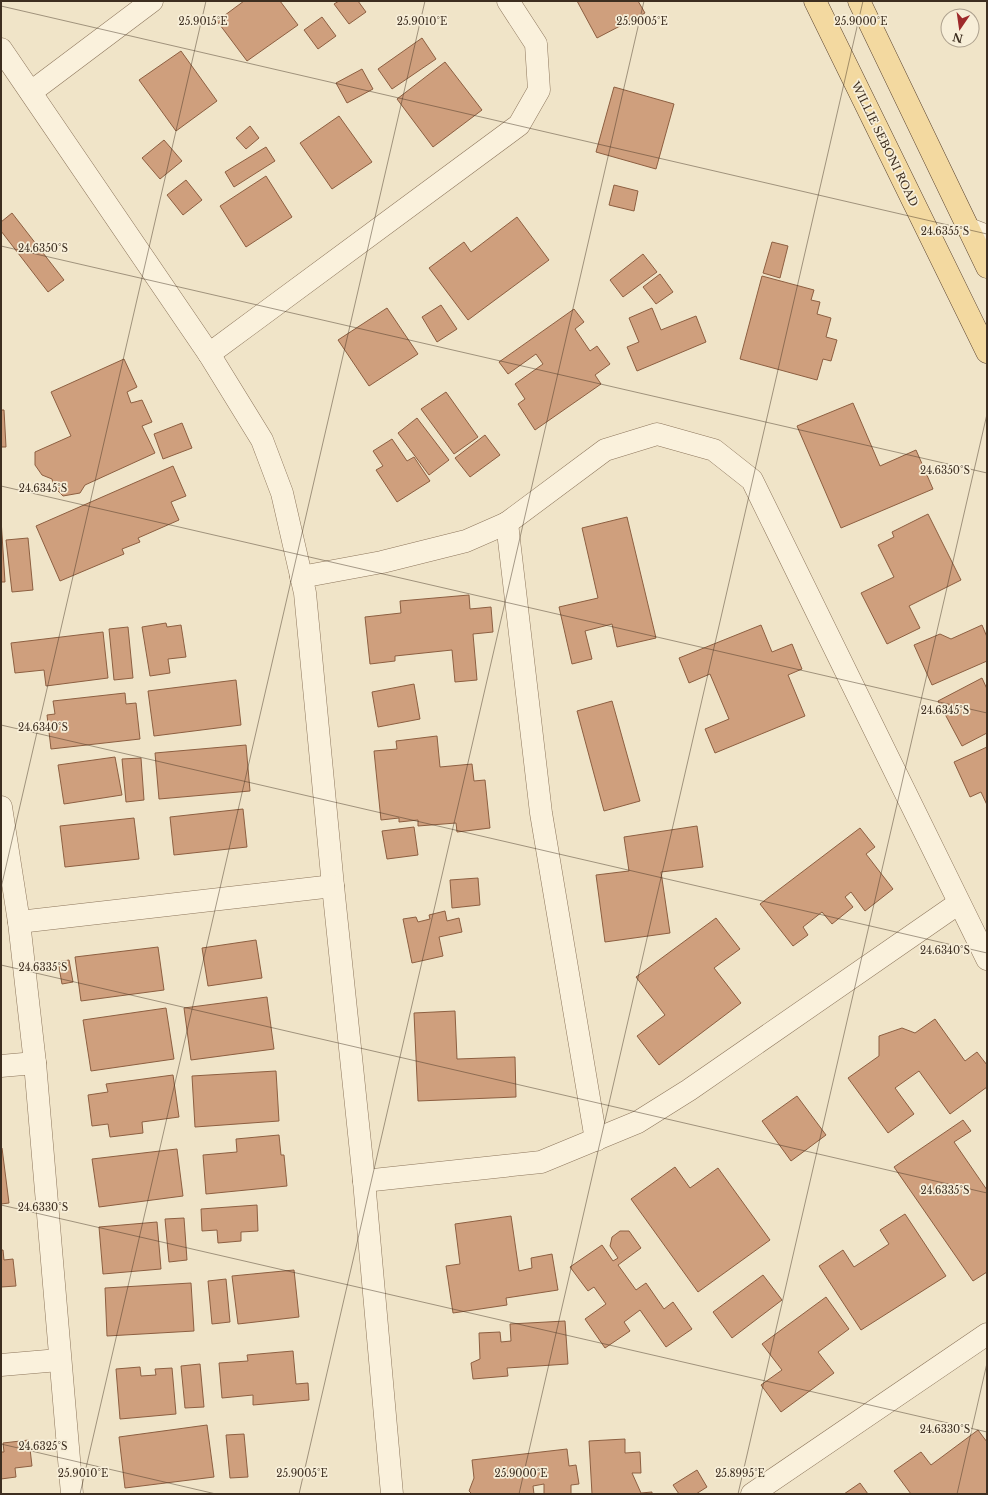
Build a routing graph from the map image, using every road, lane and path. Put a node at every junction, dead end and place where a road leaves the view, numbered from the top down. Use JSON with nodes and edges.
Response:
{"nodes":[{"id":1,"x":152,"y":1,"type":"edge"},
{"id":2,"x":508,"y":1,"type":"edge"},
{"id":3,"x":815,"y":1,"type":"edge"},
{"id":4,"x":859,"y":1,"type":"edge"},
{"id":5,"x":1,"y":49,"type":"edge"},
{"id":6,"x":31,"y":92,"type":"junction"},
{"id":7,"x":978,"y":232,"type":"edge"},
{"id":8,"x":987,"y":267,"type":"edge"},
{"id":9,"x":987,"y":352,"type":"edge"},
{"id":10,"x":209,"y":354,"type":"junction"},
{"id":11,"x":507,"y":523,"type":"junction"},
{"id":12,"x":301,"y":577,"type":"junction"},
{"id":13,"x":1,"y":807,"type":"edge"},
{"id":14,"x":333,"y":886,"type":"junction"},
{"id":15,"x":959,"y":903,"type":"junction"},
{"id":16,"x":19,"y":922,"type":"junction"},
{"id":17,"x":987,"y":959,"type":"edge"},
{"id":18,"x":35,"y":1063,"type":"junction"},
{"id":19,"x":1,"y":1066,"type":"edge"},
{"id":20,"x":596,"y":1140,"type":"junction"},
{"id":21,"x":364,"y":1181,"type":"junction"},
{"id":22,"x":987,"y":1334,"type":"edge"},
{"id":23,"x":60,"y":1360,"type":"junction"},
{"id":24,"x":1,"y":1364,"type":"edge"},
{"id":25,"x":72,"y":1494,"type":"edge"},
{"id":26,"x":392,"y":1494,"type":"edge"},
{"id":27,"x":752,"y":1494,"type":"edge"}],
"edges":[{"from":1,"to":6,"type":"street"},
{"from":2,"to":10,"type":"street"},
{"from":3,"to":9,"type":"main road","name":"WILLIE SEBONI ROAD"},
{"from":4,"to":7,"type":"main road"},
{"from":5,"to":6,"type":"street"},
{"from":6,"to":10,"type":"street"},
{"from":7,"to":8,"type":"main road"},
{"from":10,"to":12,"type":"street"},
{"from":11,"to":12,"type":"street"},
{"from":11,"to":15,"type":"street"},
{"from":11,"to":20,"type":"street"},
{"from":12,"to":14,"type":"street"},
{"from":13,"to":16,"type":"street"},
{"from":14,"to":16,"type":"street"},
{"from":14,"to":21,"type":"street"},
{"from":15,"to":17,"type":"street"},
{"from":15,"to":20,"type":"street"},
{"from":16,"to":18,"type":"street"},
{"from":18,"to":19,"type":"street"},
{"from":18,"to":23,"type":"street"},
{"from":20,"to":21,"type":"street"},
{"from":21,"to":26,"type":"street"},
{"from":22,"to":27,"type":"street"},
{"from":23,"to":24,"type":"street"},
{"from":23,"to":25,"type":"street"}]}
